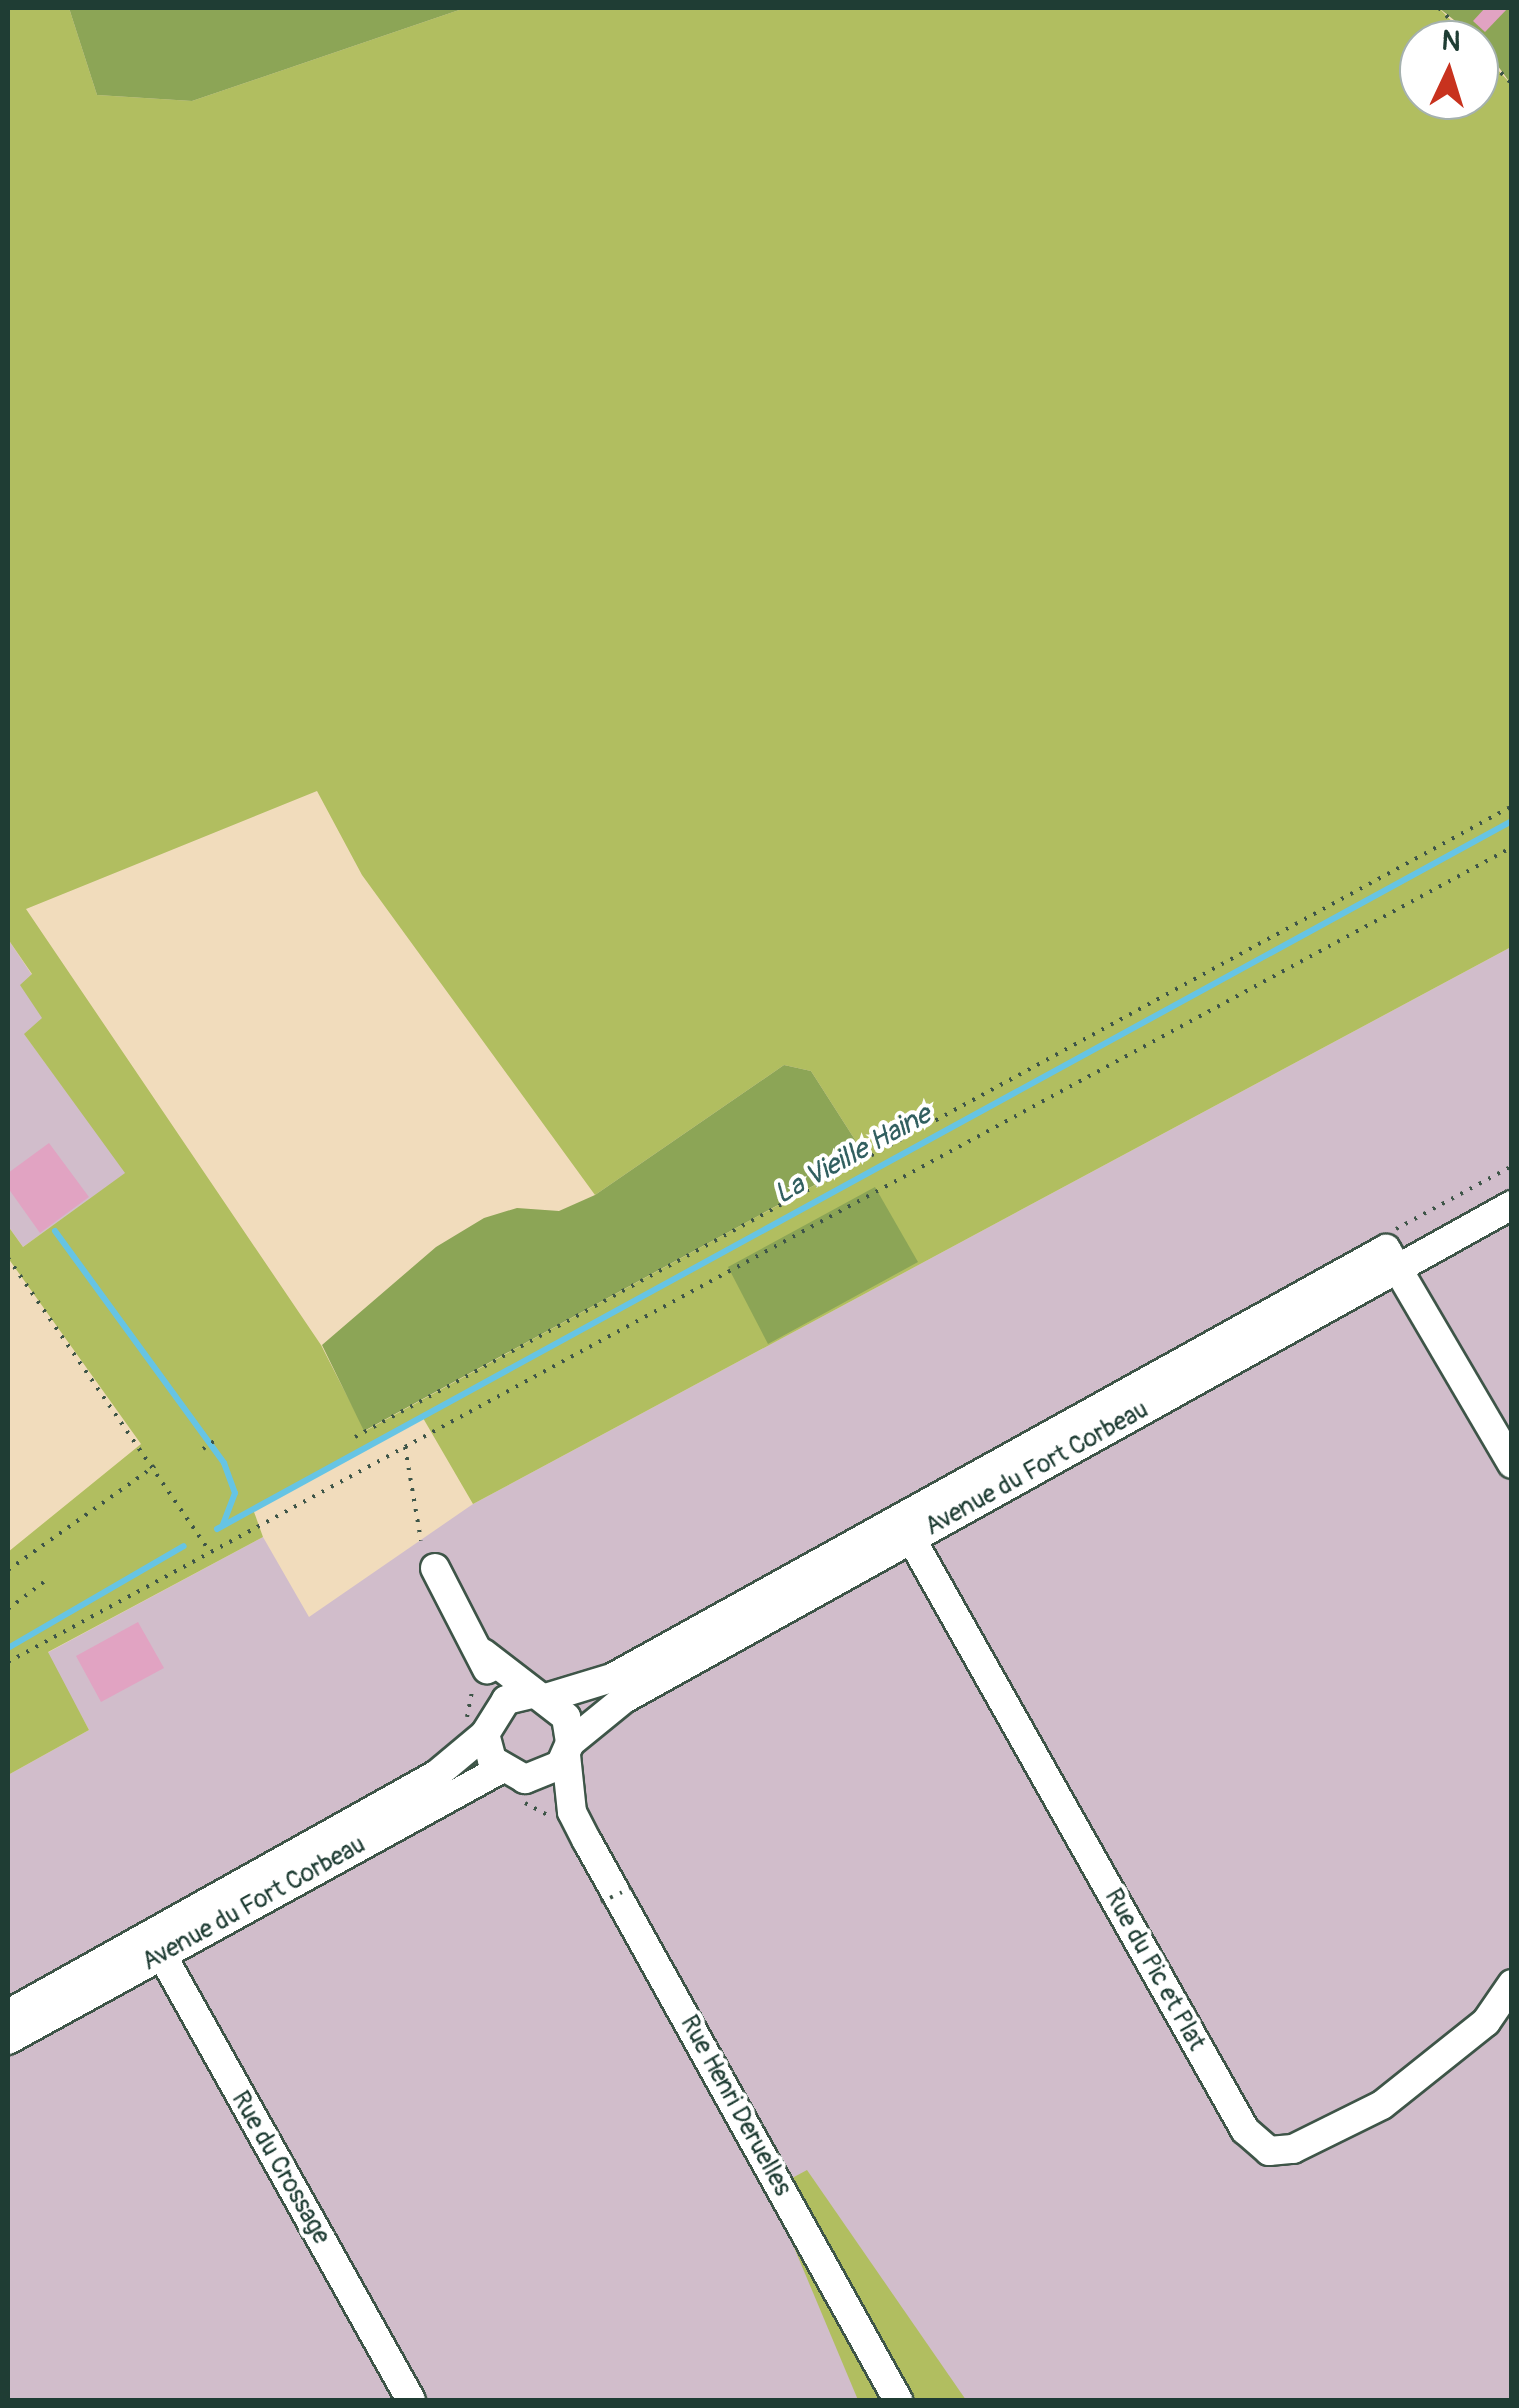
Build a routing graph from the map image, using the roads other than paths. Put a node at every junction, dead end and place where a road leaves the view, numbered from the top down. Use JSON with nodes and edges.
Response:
{"nodes":[{"id":1,"x":1512,"y":1205,"type":"edge"},
{"id":2,"x":1392,"y":1259,"type":"junction"},
{"id":3,"x":1512,"y":1464,"type":"edge"},
{"id":4,"x":906,"y":1529,"type":"junction"},
{"id":5,"x":435,"y":1568,"type":"dead end"},
{"id":6,"x":483,"y":1653,"type":"junction"},
{"id":7,"x":540,"y":1696,"type":"junction"},
{"id":8,"x":487,"y":1727,"type":"junction"},
{"id":9,"x":568,"y":1749,"type":"junction"},
{"id":10,"x":513,"y":1774,"type":"junction"},
{"id":11,"x":572,"y":1812,"type":"junction"},
{"id":12,"x":156,"y":1945,"type":"junction"},
{"id":13,"x":1512,"y":1984,"type":"edge"},
{"id":14,"x":8,"y":2014,"type":"edge"},
{"id":15,"x":8,"y":2040,"type":"edge"},
{"id":16,"x":411,"y":2400,"type":"edge"},
{"id":17,"x":898,"y":2400,"type":"edge"}],
"edges":[{"from":1,"to":2,"type":"street","name":"Avenue du Fort Corbeau"},
{"from":2,"to":3,"type":"street"},
{"from":2,"to":4,"type":"street","name":"Avenue du Fort Corbeau"},
{"from":4,"to":7,"type":"street","name":"Avenue du Fort Corbeau"},
{"from":4,"to":9,"type":"street","name":"Avenue du Fort Corbeau"},
{"from":4,"to":13,"type":"street","name":"Rue du Pic et Plat"},
{"from":5,"to":6,"type":"street"},
{"from":6,"to":7,"type":"street"},
{"from":6,"to":8,"type":"street"},
{"from":7,"to":8,"type":"street"},
{"from":7,"to":9,"type":"street"},
{"from":8,"to":10,"type":"street"},
{"from":8,"to":12,"type":"street","name":"Avenue du Fort Corbeau"},
{"from":9,"to":10,"type":"street"},
{"from":9,"to":11,"type":"street","name":"Rue Henri Deruelles"},
{"from":10,"to":11,"type":"street","name":"Rue Henri Deruelles"},
{"from":10,"to":12,"type":"street","name":"Avenue du Fort Corbeau"},
{"from":11,"to":17,"type":"street","name":"Rue Henri Deruelles"},
{"from":12,"to":14,"type":"street","name":"Avenue du Fort Corbeau"},
{"from":12,"to":15,"type":"street","name":"Avenue du Fort Corbeau"},
{"from":12,"to":16,"type":"street","name":"Rue du Crossage"}]}
